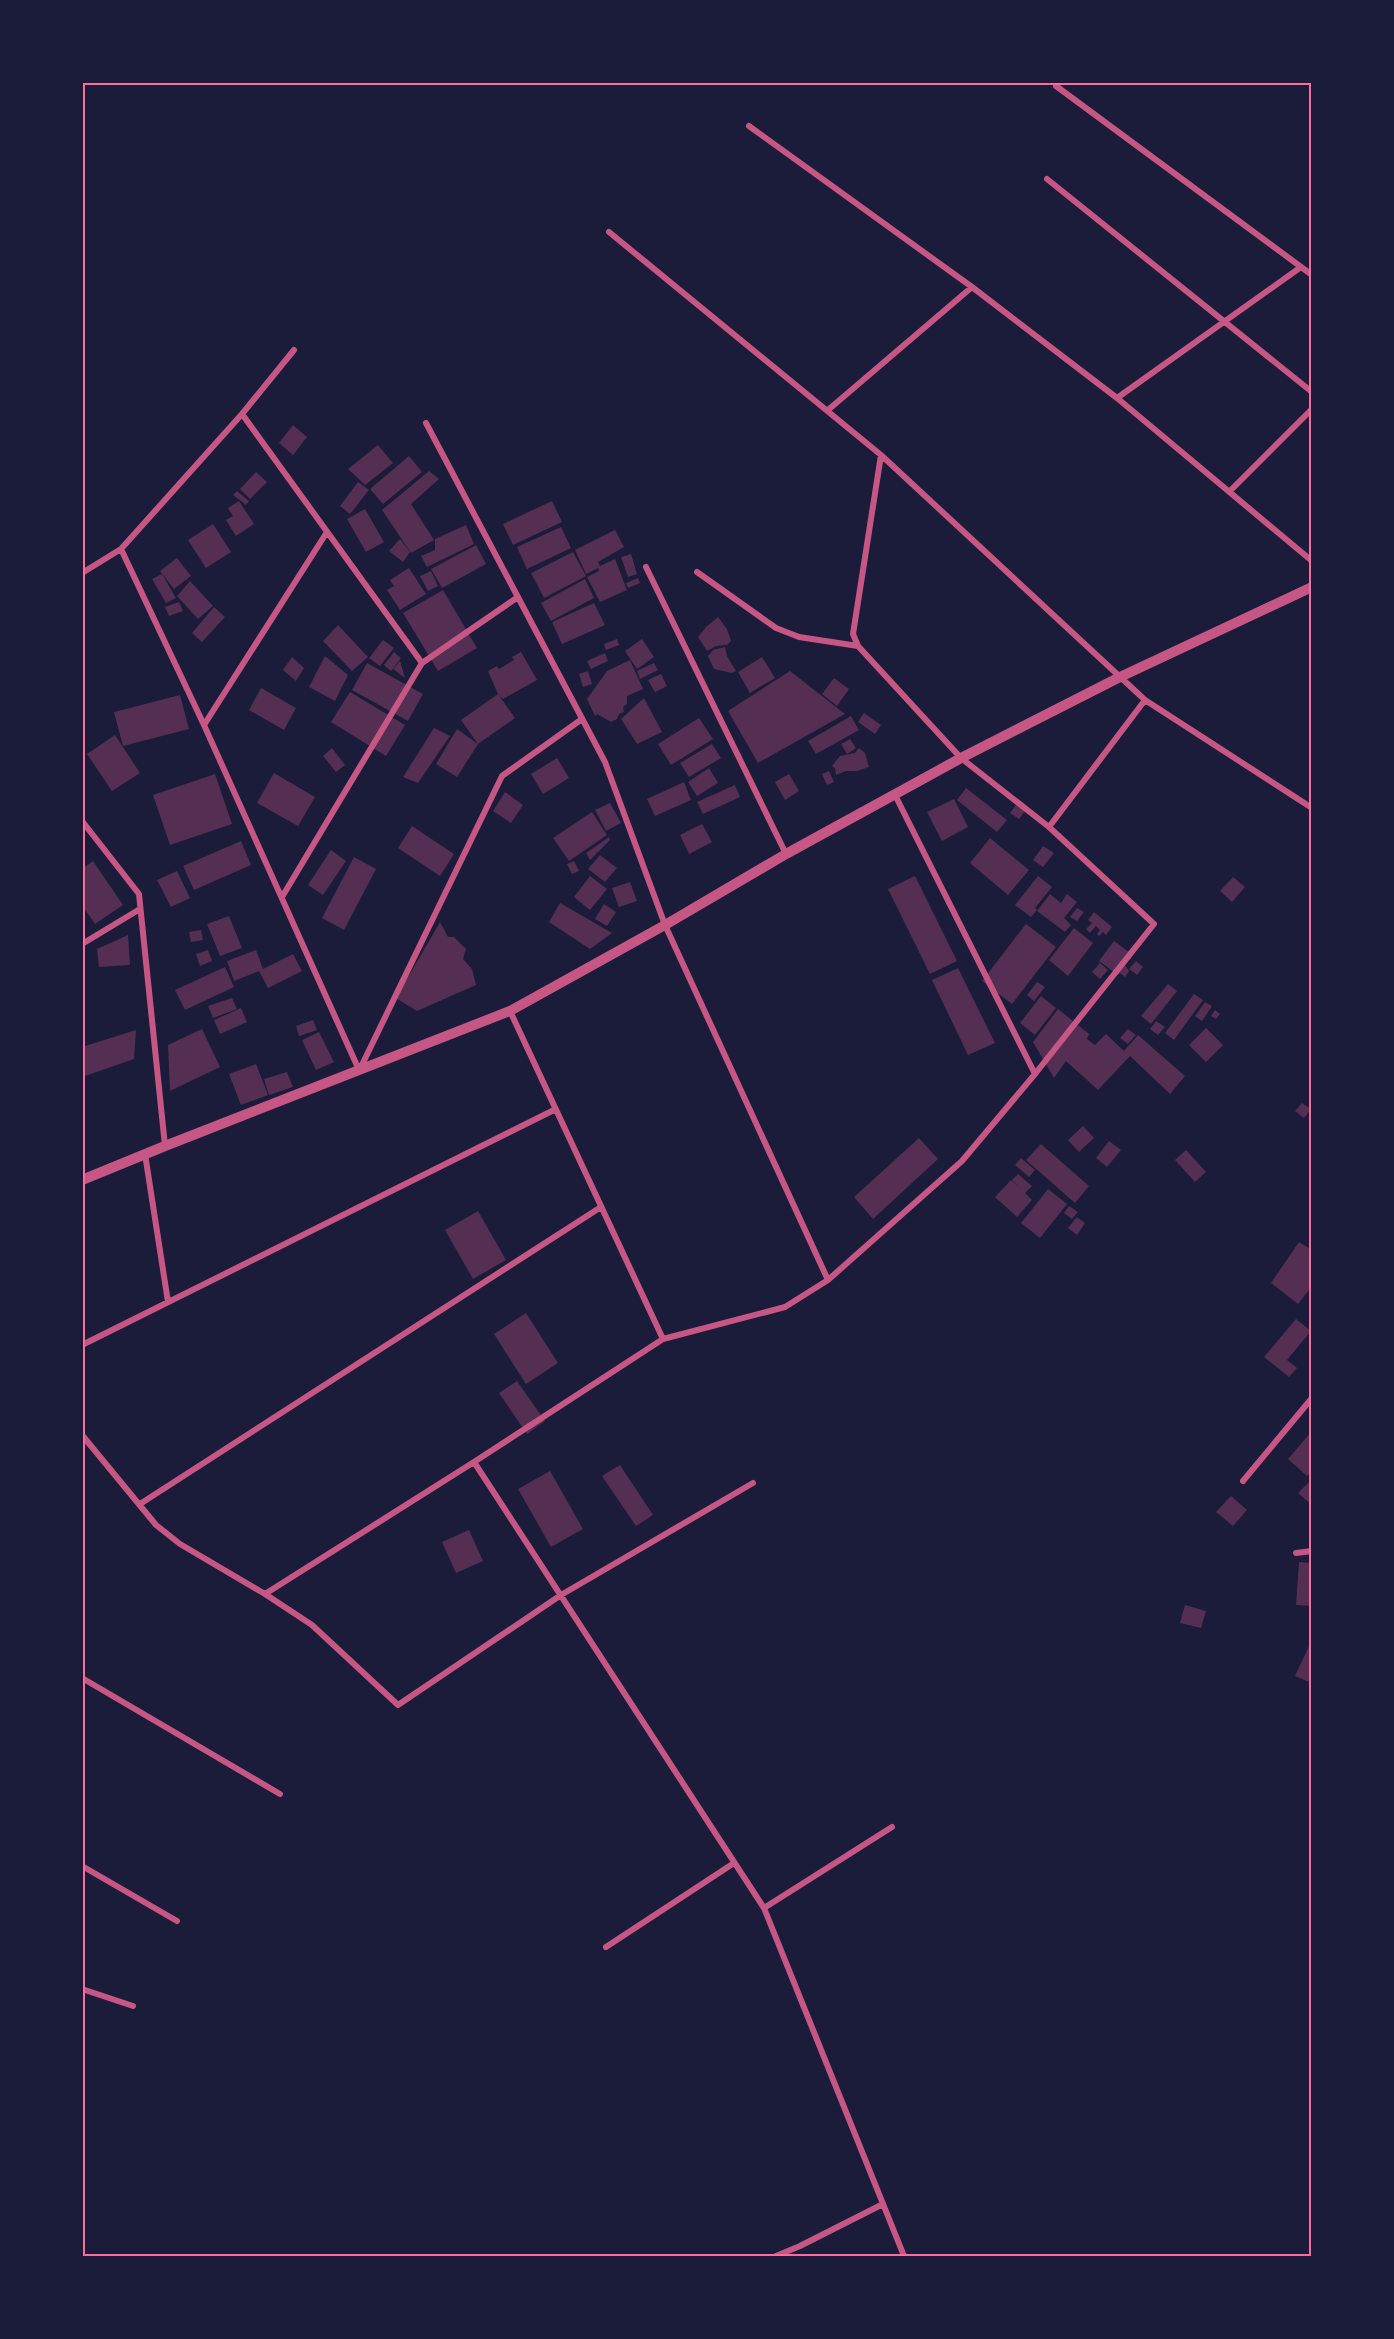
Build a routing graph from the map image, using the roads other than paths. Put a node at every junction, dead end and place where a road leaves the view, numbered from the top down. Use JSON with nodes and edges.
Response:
{"nodes":[{"id":1,"x":1056,"y":86,"type":"dead end"},
{"id":2,"x":749,"y":126,"type":"dead end"},
{"id":3,"x":1047,"y":179,"type":"dead end"},
{"id":4,"x":609,"y":232,"type":"dead end"},
{"id":5,"x":1301,"y":267,"type":"junction"},
{"id":6,"x":1311,"y":275,"type":"edge"},
{"id":7,"x":972,"y":287,"type":"junction"},
{"id":8,"x":1224,"y":321,"type":"junction"},
{"id":9,"x":294,"y":350,"type":"dead end"},
{"id":10,"x":1311,"y":392,"type":"edge"},
{"id":11,"x":1117,"y":398,"type":"junction"},
{"id":12,"x":1311,"y":409,"type":"edge"},
{"id":13,"x":828,"y":411,"type":"junction"},
{"id":14,"x":242,"y":414,"type":"junction"},
{"id":15,"x":426,"y":423,"type":"dead end"},
{"id":16,"x":881,"y":455,"type":"junction"},
{"id":17,"x":1230,"y":491,"type":"junction"},
{"id":18,"x":327,"y":532,"type":"junction"},
{"id":19,"x":120,"y":549,"type":"junction"},
{"id":20,"x":1311,"y":561,"type":"edge"},
{"id":21,"x":646,"y":567,"type":"dead end"},
{"id":22,"x":697,"y":572,"type":"dead end"},
{"id":23,"x":82,"y":573,"type":"edge"},
{"id":24,"x":1311,"y":587,"type":"edge"},
{"id":25,"x":518,"y":597,"type":"junction"},
{"id":26,"x":858,"y":646,"type":"junction"},
{"id":27,"x":422,"y":663,"type":"junction"},
{"id":28,"x":1120,"y":677,"type":"junction"},
{"id":29,"x":1145,"y":700,"type":"junction"},
{"id":30,"x":582,"y":719,"type":"junction"},
{"id":31,"x":204,"y":725,"type":"junction"},
{"id":32,"x":961,"y":758,"type":"junction"},
{"id":33,"x":895,"y":795,"type":"junction"},
{"id":34,"x":1311,"y":808,"type":"edge"},
{"id":35,"x":82,"y":821,"type":"edge"},
{"id":36,"x":1048,"y":827,"type":"junction"},
{"id":37,"x":786,"y":854,"type":"junction"},
{"id":38,"x":282,"y":897,"type":"junction"},
{"id":39,"x":140,"y":909,"type":"junction"},
{"id":40,"x":665,"y":925,"type":"junction"},
{"id":41,"x":82,"y":944,"type":"edge"},
{"id":42,"x":510,"y":1011,"type":"junction"},
{"id":43,"x":359,"y":1070,"type":"junction"},
{"id":44,"x":1035,"y":1074,"type":"junction"},
{"id":45,"x":554,"y":1110,"type":"junction"},
{"id":46,"x":165,"y":1146,"type":"junction"},
{"id":47,"x":145,"y":1154,"type":"junction"},
{"id":48,"x":82,"y":1180,"type":"edge"},
{"id":49,"x":601,"y":1208,"type":"junction"},
{"id":50,"x":828,"y":1280,"type":"junction"},
{"id":51,"x":168,"y":1302,"type":"junction"},
{"id":52,"x":663,"y":1339,"type":"junction"},
{"id":53,"x":82,"y":1345,"type":"edge"},
{"id":54,"x":1311,"y":1398,"type":"edge"},
{"id":55,"x":82,"y":1435,"type":"edge"},
{"id":56,"x":474,"y":1462,"type":"junction"},
{"id":57,"x":1243,"y":1481,"type":"dead end"},
{"id":58,"x":753,"y":1483,"type":"dead end"},
{"id":59,"x":140,"y":1504,"type":"junction"},
{"id":60,"x":1311,"y":1551,"type":"edge"},
{"id":61,"x":1296,"y":1553,"type":"dead end"},
{"id":62,"x":265,"y":1594,"type":"junction"},
{"id":63,"x":561,"y":1596,"type":"junction"},
{"id":64,"x":82,"y":1678,"type":"edge"},
{"id":65,"x":280,"y":1794,"type":"dead end"},
{"id":66,"x":892,"y":1827,"type":"dead end"},
{"id":67,"x":734,"y":1863,"type":"junction"},
{"id":68,"x":82,"y":1866,"type":"edge"},
{"id":69,"x":764,"y":1908,"type":"junction"},
{"id":70,"x":177,"y":1921,"type":"dead end"},
{"id":71,"x":606,"y":1947,"type":"dead end"},
{"id":72,"x":82,"y":1989,"type":"edge"},
{"id":73,"x":133,"y":2006,"type":"dead end"},
{"id":74,"x":883,"y":2204,"type":"junction"},
{"id":75,"x":776,"y":2256,"type":"edge"},
{"id":76,"x":904,"y":2256,"type":"edge"}],
"edges":[{"from":1,"to":5,"type":"street"},
{"from":2,"to":7,"type":"street"},
{"from":3,"to":8,"type":"street"},
{"from":4,"to":13,"type":"street"},
{"from":5,"to":6,"type":"street"},
{"from":5,"to":8,"type":"street"},
{"from":7,"to":11,"type":"street"},
{"from":7,"to":13,"type":"street"},
{"from":8,"to":10,"type":"street"},
{"from":8,"to":11,"type":"street"},
{"from":9,"to":14,"type":"street"},
{"from":11,"to":17,"type":"street"},
{"from":12,"to":17,"type":"street"},
{"from":13,"to":16,"type":"street"},
{"from":14,"to":18,"type":"street"},
{"from":14,"to":19,"type":"street"},
{"from":15,"to":25,"type":"street"},
{"from":16,"to":26,"type":"street"},
{"from":16,"to":28,"type":"street"},
{"from":17,"to":20,"type":"street"},
{"from":18,"to":27,"type":"street"},
{"from":18,"to":31,"type":"street"},
{"from":19,"to":23,"type":"street"},
{"from":19,"to":31,"type":"street"},
{"from":21,"to":37,"type":"street"},
{"from":22,"to":26,"type":"street"},
{"from":24,"to":28,"type":"street"},
{"from":25,"to":27,"type":"street"},
{"from":25,"to":30,"type":"street"},
{"from":26,"to":32,"type":"street"},
{"from":27,"to":38,"type":"street"},
{"from":28,"to":29,"type":"street"},
{"from":28,"to":32,"type":"street"},
{"from":29,"to":34,"type":"street"},
{"from":29,"to":36,"type":"street"},
{"from":30,"to":40,"type":"street"},
{"from":30,"to":43,"type":"street"},
{"from":31,"to":38,"type":"street"},
{"from":32,"to":33,"type":"street"},
{"from":32,"to":36,"type":"street"},
{"from":33,"to":37,"type":"street"},
{"from":33,"to":44,"type":"street"},
{"from":35,"to":39,"type":"street"},
{"from":36,"to":44,"type":"street"},
{"from":37,"to":40,"type":"street"},
{"from":38,"to":43,"type":"street"},
{"from":39,"to":41,"type":"street"},
{"from":39,"to":46,"type":"street"},
{"from":40,"to":42,"type":"street"},
{"from":40,"to":50,"type":"street"},
{"from":42,"to":43,"type":"street"},
{"from":42,"to":45,"type":"street"},
{"from":43,"to":46,"type":"street"},
{"from":44,"to":50,"type":"street"},
{"from":45,"to":49,"type":"street"},
{"from":45,"to":51,"type":"street"},
{"from":46,"to":47,"type":"street"},
{"from":47,"to":48,"type":"street"},
{"from":47,"to":51,"type":"street"},
{"from":49,"to":52,"type":"street"},
{"from":49,"to":59,"type":"street"},
{"from":50,"to":52,"type":"street"},
{"from":51,"to":53,"type":"street"},
{"from":52,"to":56,"type":"street"},
{"from":54,"to":57,"type":"street"},
{"from":55,"to":59,"type":"street"},
{"from":56,"to":62,"type":"street"},
{"from":56,"to":63,"type":"street"},
{"from":58,"to":63,"type":"street"},
{"from":59,"to":62,"type":"street"},
{"from":60,"to":61,"type":"street"},
{"from":62,"to":63,"type":"street"},
{"from":63,"to":67,"type":"street"},
{"from":64,"to":65,"type":"street"},
{"from":66,"to":69,"type":"street"},
{"from":67,"to":69,"type":"street"},
{"from":67,"to":71,"type":"street"},
{"from":68,"to":70,"type":"street"},
{"from":69,"to":74,"type":"street"},
{"from":72,"to":73,"type":"street"},
{"from":74,"to":75,"type":"street"},
{"from":74,"to":76,"type":"street"}]}
